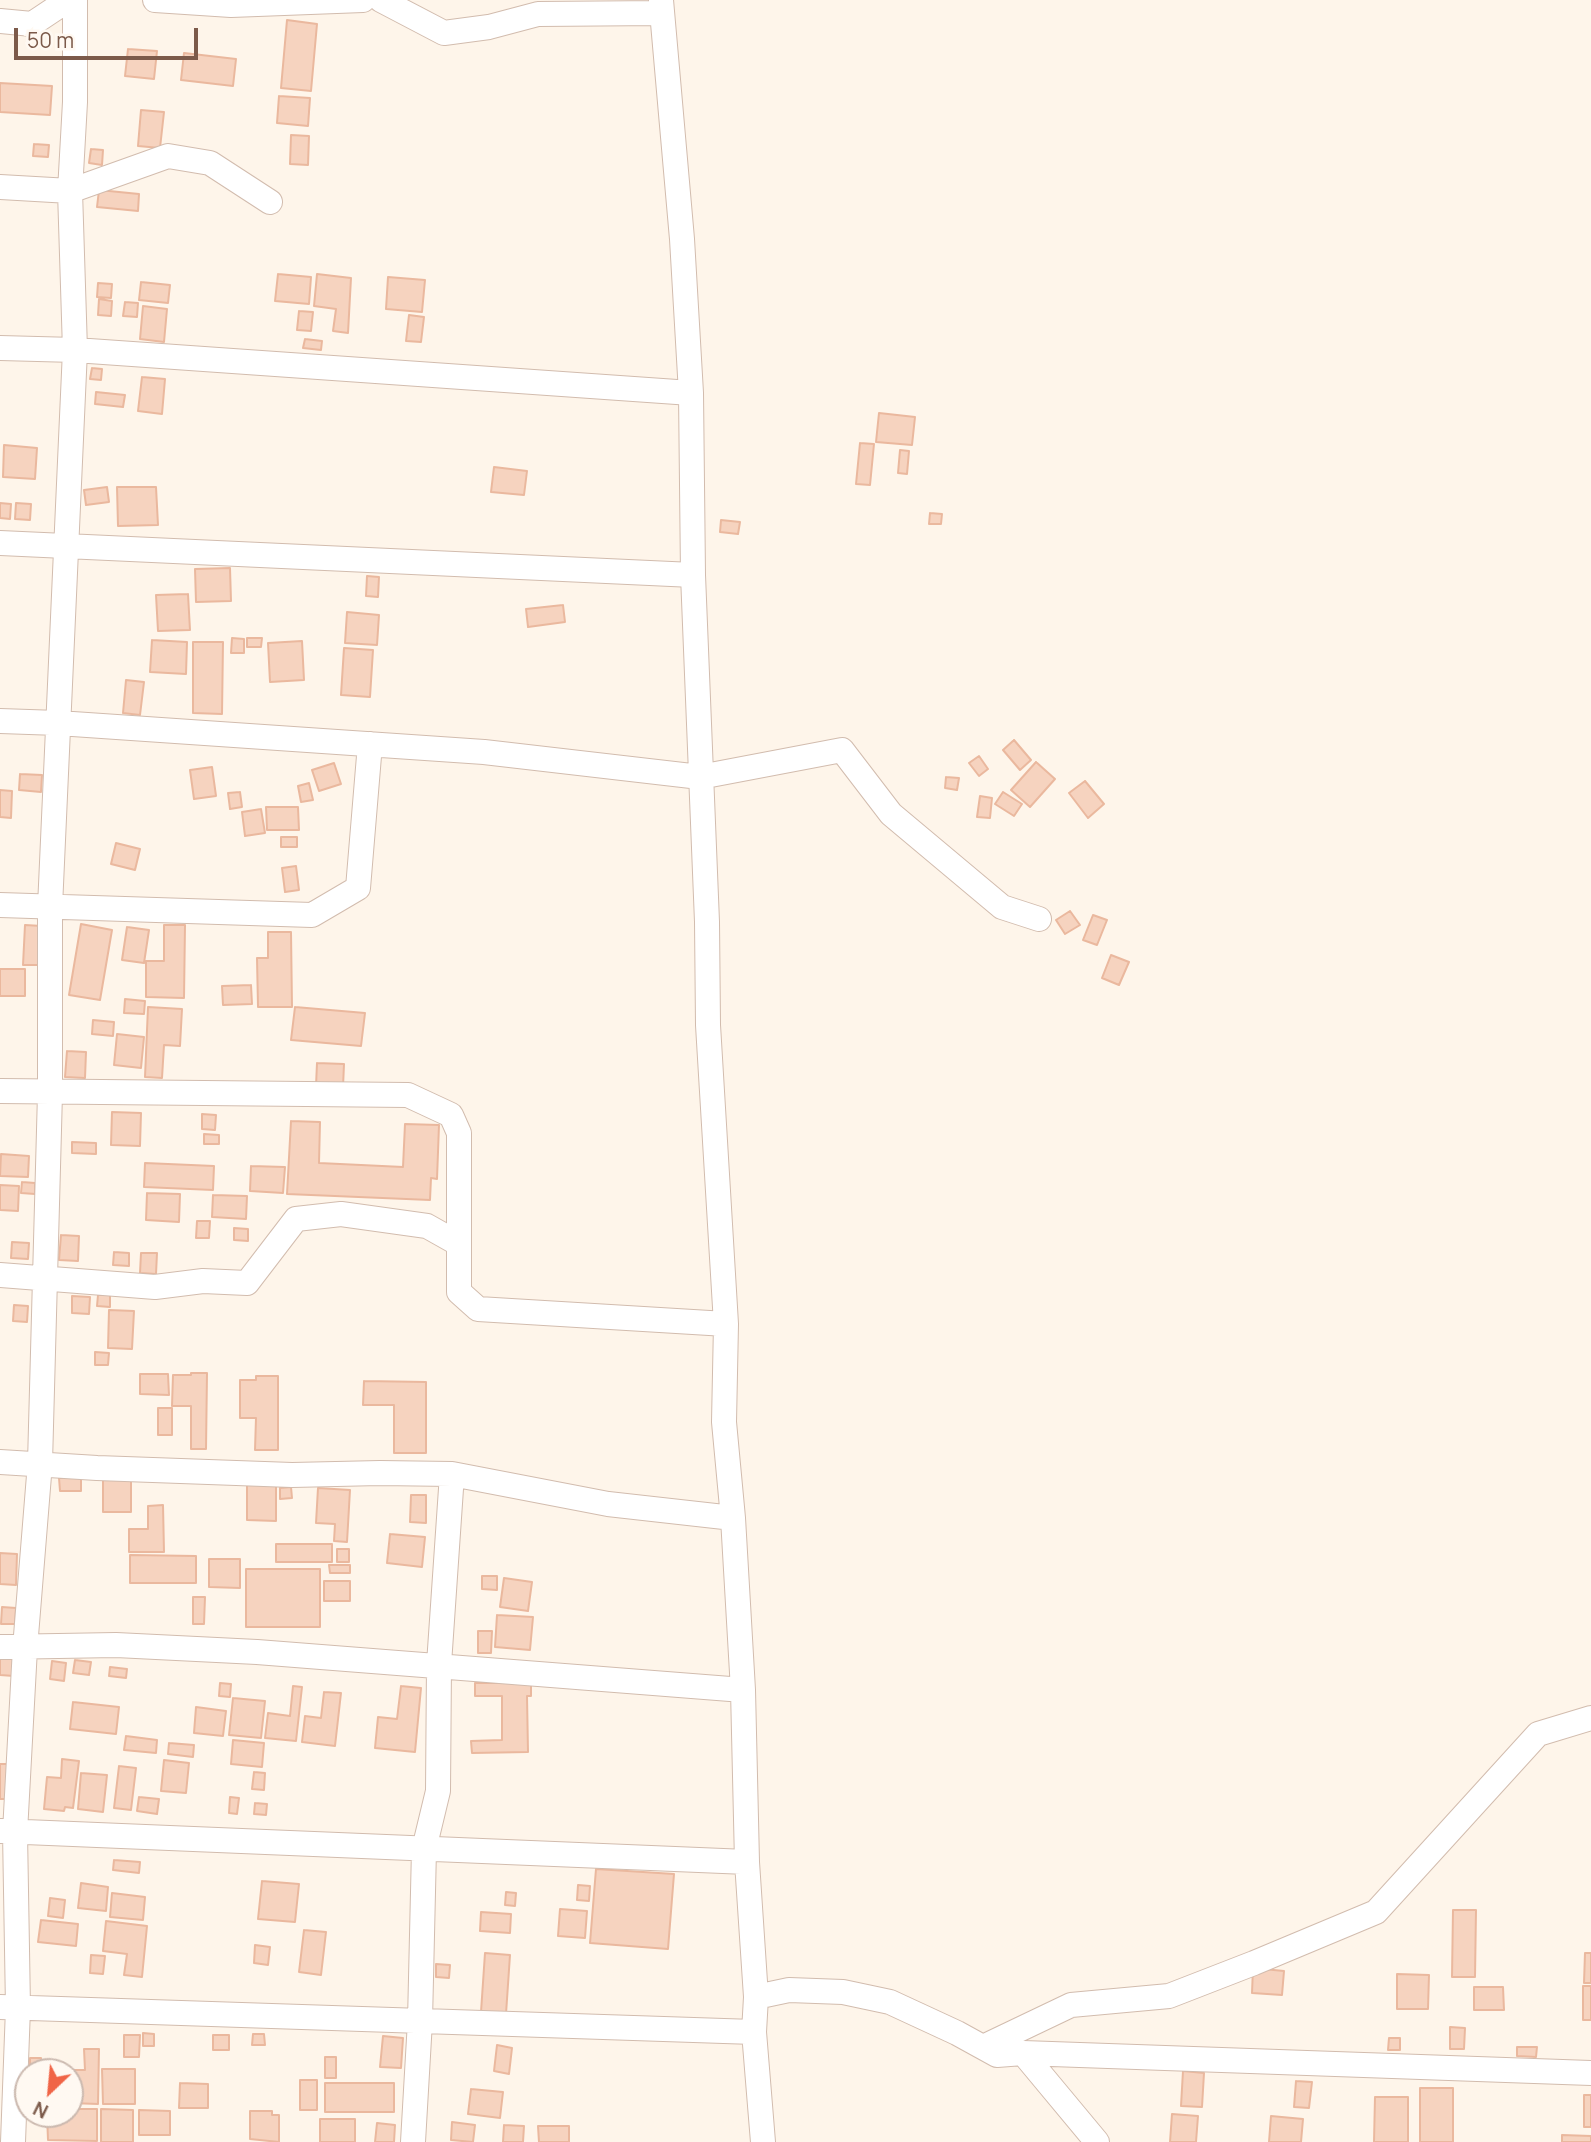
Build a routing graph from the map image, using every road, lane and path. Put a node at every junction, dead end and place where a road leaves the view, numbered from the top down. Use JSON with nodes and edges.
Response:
{"nodes":[{"id":1,"x":68,"y":0,"type":"edge"},
{"id":2,"x":75,"y":0,"type":"edge"},
{"id":3,"x":155,"y":0,"type":"edge"},
{"id":4,"x":363,"y":0,"type":"edge"},
{"id":5,"x":381,"y":0,"type":"edge"},
{"id":6,"x":662,"y":7,"type":"edge"},
{"id":7,"x":0,"y":21,"type":"edge"},
{"id":8,"x":0,"y":187,"type":"edge"},
{"id":9,"x":70,"y":191,"type":"junction"},
{"id":10,"x":270,"y":202,"type":"dead end"},
{"id":11,"x":0,"y":348,"type":"edge"},
{"id":12,"x":75,"y":349,"type":"junction"},
{"id":13,"x":691,"y":393,"type":"junction"},
{"id":14,"x":0,"y":543,"type":"edge"},
{"id":15,"x":67,"y":545,"type":"junction"},
{"id":16,"x":692,"y":575,"type":"junction"},
{"id":17,"x":0,"y":722,"type":"edge"},
{"id":18,"x":58,"y":723,"type":"junction"},
{"id":19,"x":370,"y":744,"type":"junction"},
{"id":20,"x":700,"y":777,"type":"junction"},
{"id":21,"x":0,"y":905,"type":"edge"},
{"id":22,"x":50,"y":907,"type":"junction"},
{"id":23,"x":1039,"y":919,"type":"dead end"},
{"id":24,"x":0,"y":1091,"type":"edge"},
{"id":25,"x":50,"y":1093,"type":"junction"},
{"id":26,"x":459,"y":1244,"type":"junction"},
{"id":27,"x":0,"y":1275,"type":"edge"},
{"id":28,"x":45,"y":1277,"type":"junction"},
{"id":29,"x":726,"y":1324,"type":"junction"},
{"id":30,"x":0,"y":1462,"type":"edge"},
{"id":31,"x":40,"y":1463,"type":"junction"},
{"id":32,"x":452,"y":1474,"type":"junction"},
{"id":33,"x":733,"y":1518,"type":"junction"},
{"id":34,"x":0,"y":1647,"type":"edge"},
{"id":35,"x":25,"y":1648,"type":"junction"},
{"id":36,"x":439,"y":1664,"type":"junction"},
{"id":37,"x":743,"y":1690,"type":"junction"},
{"id":38,"x":1591,"y":1718,"type":"edge"},
{"id":39,"x":8,"y":1831,"type":"edge"},
{"id":40,"x":424,"y":1849,"type":"junction"},
{"id":41,"x":747,"y":1862,"type":"junction"},
{"id":42,"x":756,"y":1997,"type":"junction"},
{"id":43,"x":9,"y":2007,"type":"edge"},
{"id":44,"x":420,"y":2021,"type":"junction"},
{"id":45,"x":754,"y":2032,"type":"junction"},
{"id":46,"x":983,"y":2048,"type":"junction"},
{"id":47,"x":1023,"y":2053,"type":"junction"},
{"id":48,"x":1591,"y":2073,"type":"edge"},
{"id":49,"x":13,"y":2142,"type":"edge"},
{"id":50,"x":413,"y":2142,"type":"edge"},
{"id":51,"x":763,"y":2142,"type":"edge"},
{"id":52,"x":1097,"y":2142,"type":"edge"}],
"edges":[{"from":1,"to":7,"type":"street"},
{"from":2,"to":9,"type":"street"},
{"from":3,"to":4,"type":"street"},
{"from":5,"to":6,"type":"street"},
{"from":6,"to":13,"type":"street"},
{"from":8,"to":9,"type":"street"},
{"from":9,"to":10,"type":"street"},
{"from":9,"to":12,"type":"street"},
{"from":11,"to":12,"type":"street"},
{"from":12,"to":13,"type":"street"},
{"from":12,"to":15,"type":"street"},
{"from":13,"to":16,"type":"street"},
{"from":14,"to":15,"type":"street"},
{"from":15,"to":16,"type":"street"},
{"from":15,"to":18,"type":"street"},
{"from":16,"to":20,"type":"street"},
{"from":17,"to":18,"type":"street"},
{"from":18,"to":19,"type":"street"},
{"from":18,"to":22,"type":"street"},
{"from":19,"to":20,"type":"street"},
{"from":19,"to":22,"type":"street"},
{"from":20,"to":23,"type":"street"},
{"from":20,"to":29,"type":"street"},
{"from":21,"to":22,"type":"street"},
{"from":22,"to":25,"type":"street"},
{"from":24,"to":25,"type":"street"},
{"from":25,"to":26,"type":"street"},
{"from":25,"to":28,"type":"street"},
{"from":26,"to":28,"type":"street"},
{"from":26,"to":29,"type":"street"},
{"from":27,"to":28,"type":"street"},
{"from":28,"to":31,"type":"street"},
{"from":29,"to":33,"type":"street"},
{"from":30,"to":31,"type":"street"},
{"from":31,"to":32,"type":"street"},
{"from":31,"to":35,"type":"street"},
{"from":32,"to":33,"type":"street"},
{"from":32,"to":36,"type":"street"},
{"from":33,"to":37,"type":"street"},
{"from":34,"to":35,"type":"street"},
{"from":35,"to":36,"type":"street"},
{"from":35,"to":39,"type":"street"},
{"from":36,"to":37,"type":"street"},
{"from":36,"to":40,"type":"street"},
{"from":37,"to":41,"type":"street"},
{"from":38,"to":46,"type":"street"},
{"from":39,"to":40,"type":"street"},
{"from":39,"to":43,"type":"street"},
{"from":40,"to":41,"type":"street"},
{"from":40,"to":44,"type":"street"},
{"from":41,"to":42,"type":"street"},
{"from":42,"to":45,"type":"street"},
{"from":42,"to":46,"type":"street"},
{"from":43,"to":44,"type":"street"},
{"from":43,"to":49,"type":"street"},
{"from":44,"to":45,"type":"street"},
{"from":44,"to":50,"type":"street"},
{"from":45,"to":51,"type":"street"},
{"from":46,"to":47,"type":"street"},
{"from":47,"to":48,"type":"street"},
{"from":47,"to":52,"type":"street"}]}
